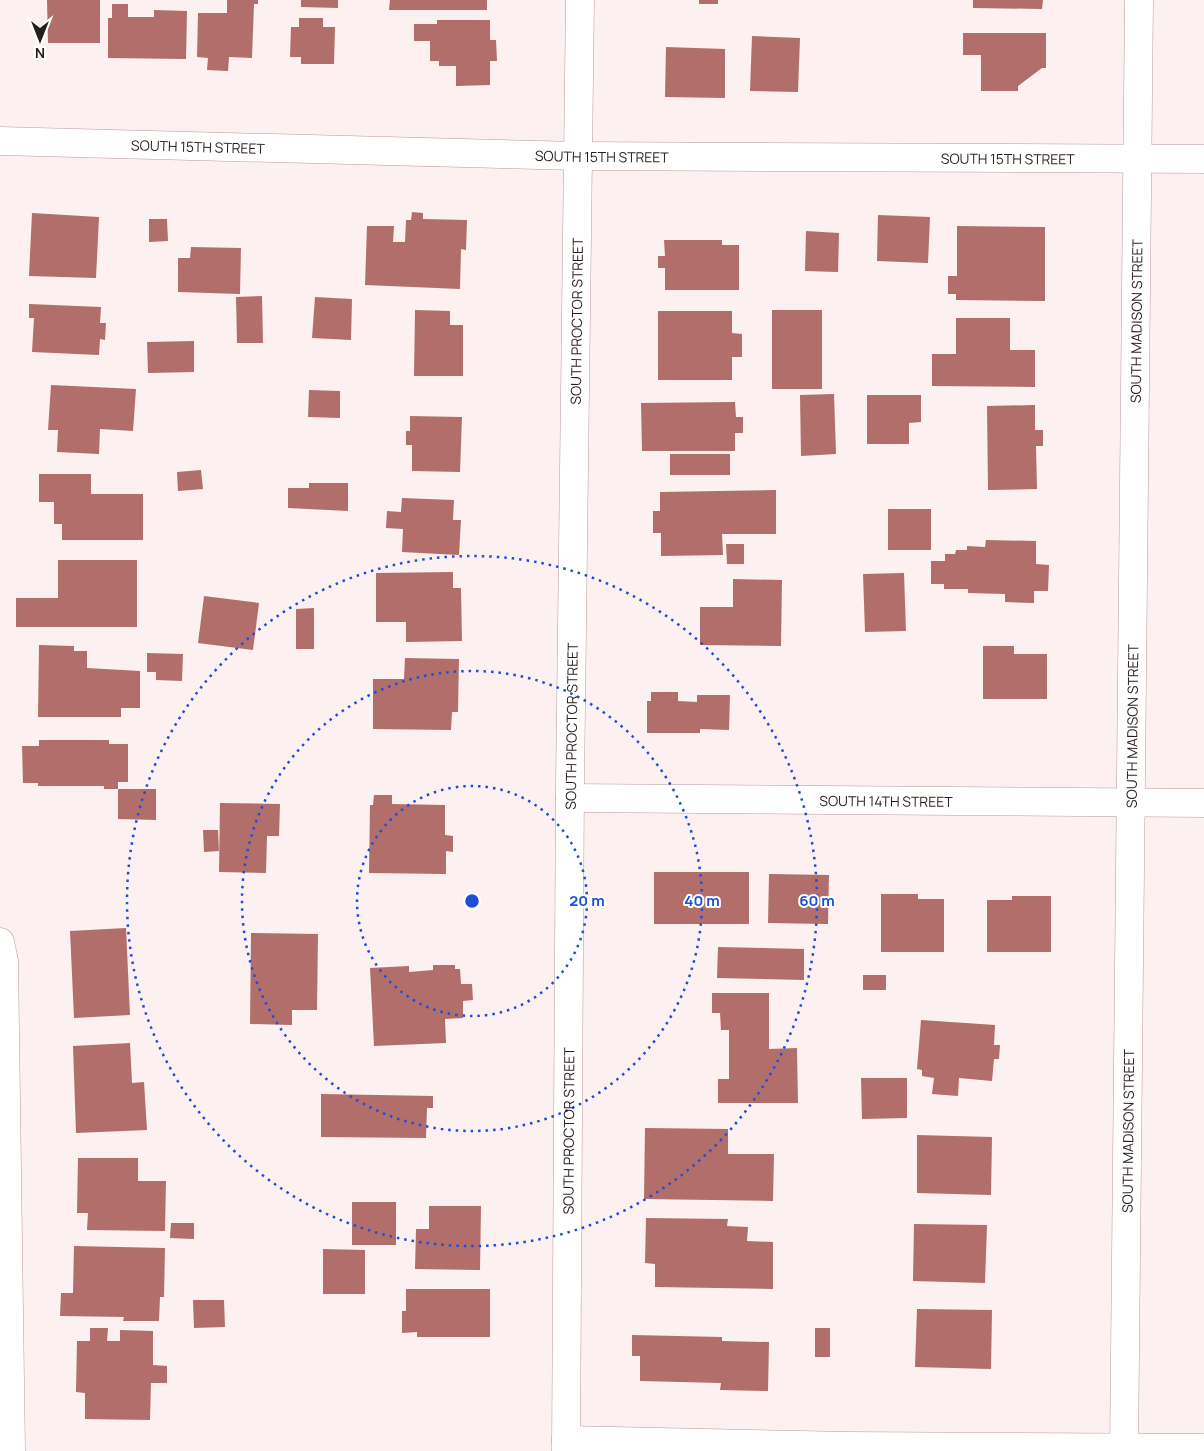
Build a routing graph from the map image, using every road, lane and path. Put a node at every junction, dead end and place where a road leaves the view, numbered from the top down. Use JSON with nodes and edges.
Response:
{"nodes":[{"id":1,"x":580,"y":0,"type":"edge"},
{"id":2,"x":1139,"y":0,"type":"edge"},
{"id":3,"x":0,"y":141,"type":"edge"},
{"id":4,"x":579,"y":156,"type":"junction"},
{"id":5,"x":1138,"y":158,"type":"junction"},
{"id":6,"x":1204,"y":159,"type":"edge"},
{"id":7,"x":570,"y":798,"type":"junction"},
{"id":8,"x":1130,"y":803,"type":"junction"},
{"id":9,"x":1204,"y":803,"type":"edge"},
{"id":10,"x":0,"y":942,"type":"edge"},
{"id":11,"x":566,"y":1445,"type":"edge"},
{"id":12,"x":1204,"y":1448,"type":"edge"},
{"id":13,"x":1124,"y":1450,"type":"edge"},
{"id":14,"x":11,"y":1451,"type":"edge"}],
"edges":[{"from":1,"to":4,"type":"street","name":"SOUTH PROCTOR STREET"},
{"from":2,"to":5,"type":"street","name":"SOUTH MADISON STREET"},
{"from":3,"to":4,"type":"street","name":"SOUTH 15TH STREET"},
{"from":4,"to":5,"type":"street","name":"SOUTH 15TH STREET"},
{"from":4,"to":7,"type":"street","name":"SOUTH PROCTOR STREET"},
{"from":5,"to":6,"type":"street","name":"SOUTH 15TH STREET"},
{"from":5,"to":8,"type":"street","name":"SOUTH MADISON STREET"},
{"from":7,"to":8,"type":"street","name":"SOUTH 14TH STREET"},
{"from":7,"to":11,"type":"street","name":"SOUTH PROCTOR STREET"},
{"from":8,"to":9,"type":"street","name":"SOUTH 14TH STREET"},
{"from":8,"to":13,"type":"street","name":"SOUTH MADISON STREET"},
{"from":10,"to":14,"type":"street"},
{"from":11,"to":13,"type":"street"},
{"from":12,"to":13,"type":"street"}]}
